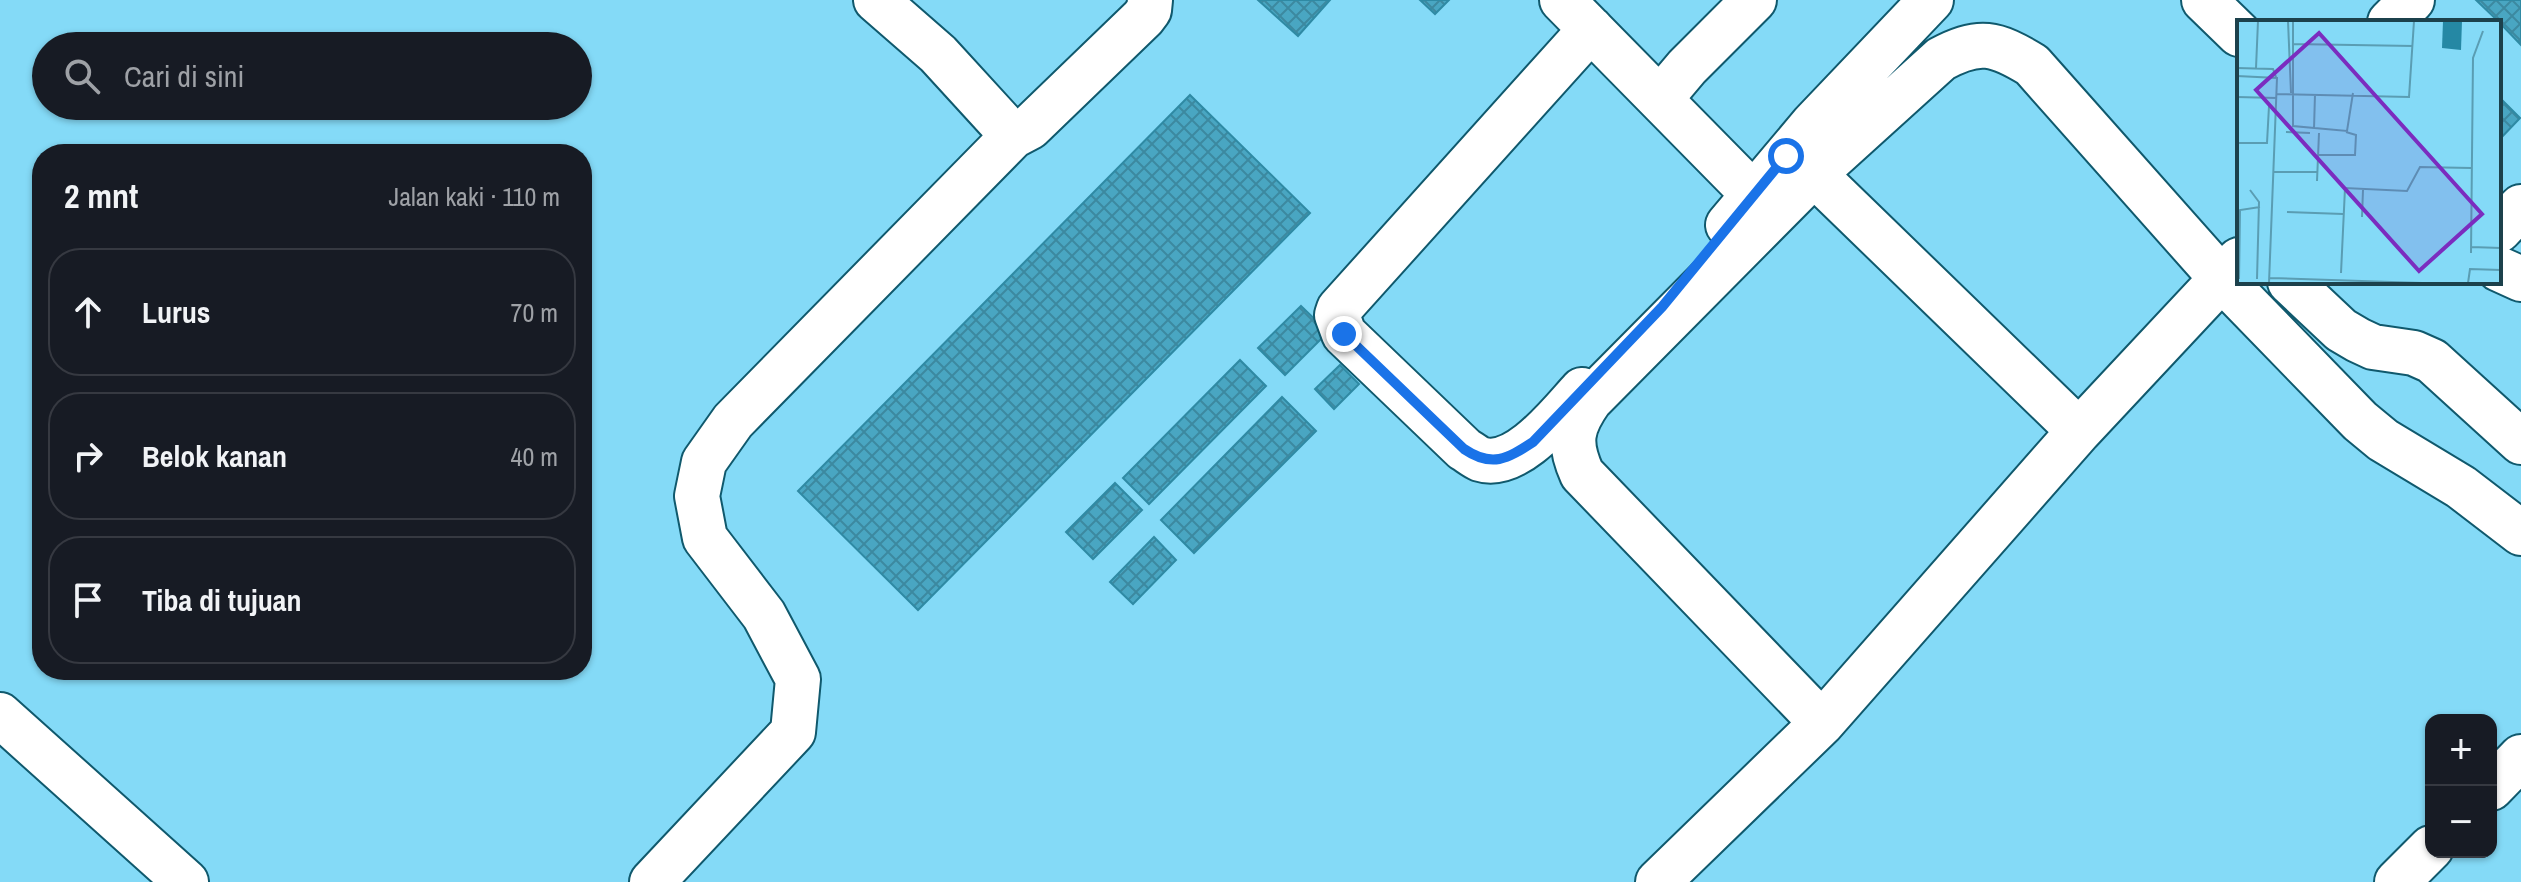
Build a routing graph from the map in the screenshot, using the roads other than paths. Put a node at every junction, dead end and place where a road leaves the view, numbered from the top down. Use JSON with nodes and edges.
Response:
{"nodes":[{"id":1,"x":876,"y":0,"type":"edge"},
{"id":2,"x":1150,"y":0,"type":"edge"},
{"id":3,"x":1754,"y":0,"type":"edge"},
{"id":4,"x":1931,"y":0,"type":"edge"},
{"id":5,"x":2204,"y":0,"type":"edge"},
{"id":6,"x":2412,"y":0,"type":"edge"},
{"id":7,"x":1576,"y":14,"type":"edge"},
{"id":8,"x":2392,"y":20,"type":"edge"},
{"id":9,"x":2237,"y":32,"type":"edge"},
{"id":10,"x":1660,"y":99,"type":"junction"},
{"id":11,"x":1013,"y":136,"type":"junction"},
{"id":12,"x":1814,"y":174,"type":"junction"},
{"id":13,"x":1753,"y":194,"type":"junction"},
{"id":14,"x":2521,"y":207,"type":"edge"},
{"id":15,"x":2501,"y":228,"type":"edge"},
{"id":16,"x":2230,"y":270,"type":"edge"},
{"id":17,"x":2501,"y":270,"type":"edge"},
{"id":18,"x":2521,"y":279,"type":"edge"},
{"id":19,"x":2242,"y":284,"type":"edge"},
{"id":20,"x":2292,"y":284,"type":"edge"},
{"id":21,"x":2079,"y":431,"type":"junction"},
{"id":22,"x":2521,"y":442,"type":"edge"},
{"id":23,"x":2521,"y":533,"type":"edge"},
{"id":24,"x":0,"y":715,"type":"edge"},
{"id":25,"x":1822,"y":723,"type":"junction"},
{"id":26,"x":2521,"y":757,"type":"edge"},
{"id":27,"x":2493,"y":786,"type":"edge"},
{"id":28,"x":2425,"y":854,"type":"edge"},
{"id":29,"x":186,"y":882,"type":"edge"},
{"id":30,"x":652,"y":882,"type":"edge"},
{"id":31,"x":1658,"y":882,"type":"edge"},
{"id":32,"x":2397,"y":882,"type":"edge"}],
"edges":[{"from":1,"to":11,"type":"lane"},
{"from":2,"to":11,"type":"lane"},
{"from":3,"to":10,"type":"lane"},
{"from":4,"to":13,"type":"lane"},
{"from":5,"to":9,"type":"lane"},
{"from":6,"to":8,"type":"lane"},
{"from":7,"to":10,"type":"lane"},
{"from":7,"to":13,"type":"lane"},
{"from":10,"to":13,"type":"lane"},
{"from":11,"to":30,"type":"lane"},
{"from":12,"to":16,"type":"lane"},
{"from":12,"to":21,"type":"lane"},
{"from":12,"to":25,"type":"lane"},
{"from":14,"to":15,"type":"lane"},
{"from":16,"to":21,"type":"lane"},
{"from":17,"to":18,"type":"lane"},
{"from":19,"to":23,"type":"lane"},
{"from":20,"to":22,"type":"lane"},
{"from":21,"to":25,"type":"lane"},
{"from":24,"to":29,"type":"lane"},
{"from":25,"to":31,"type":"lane"},
{"from":26,"to":27,"type":"lane"},
{"from":28,"to":32,"type":"lane"}]}
